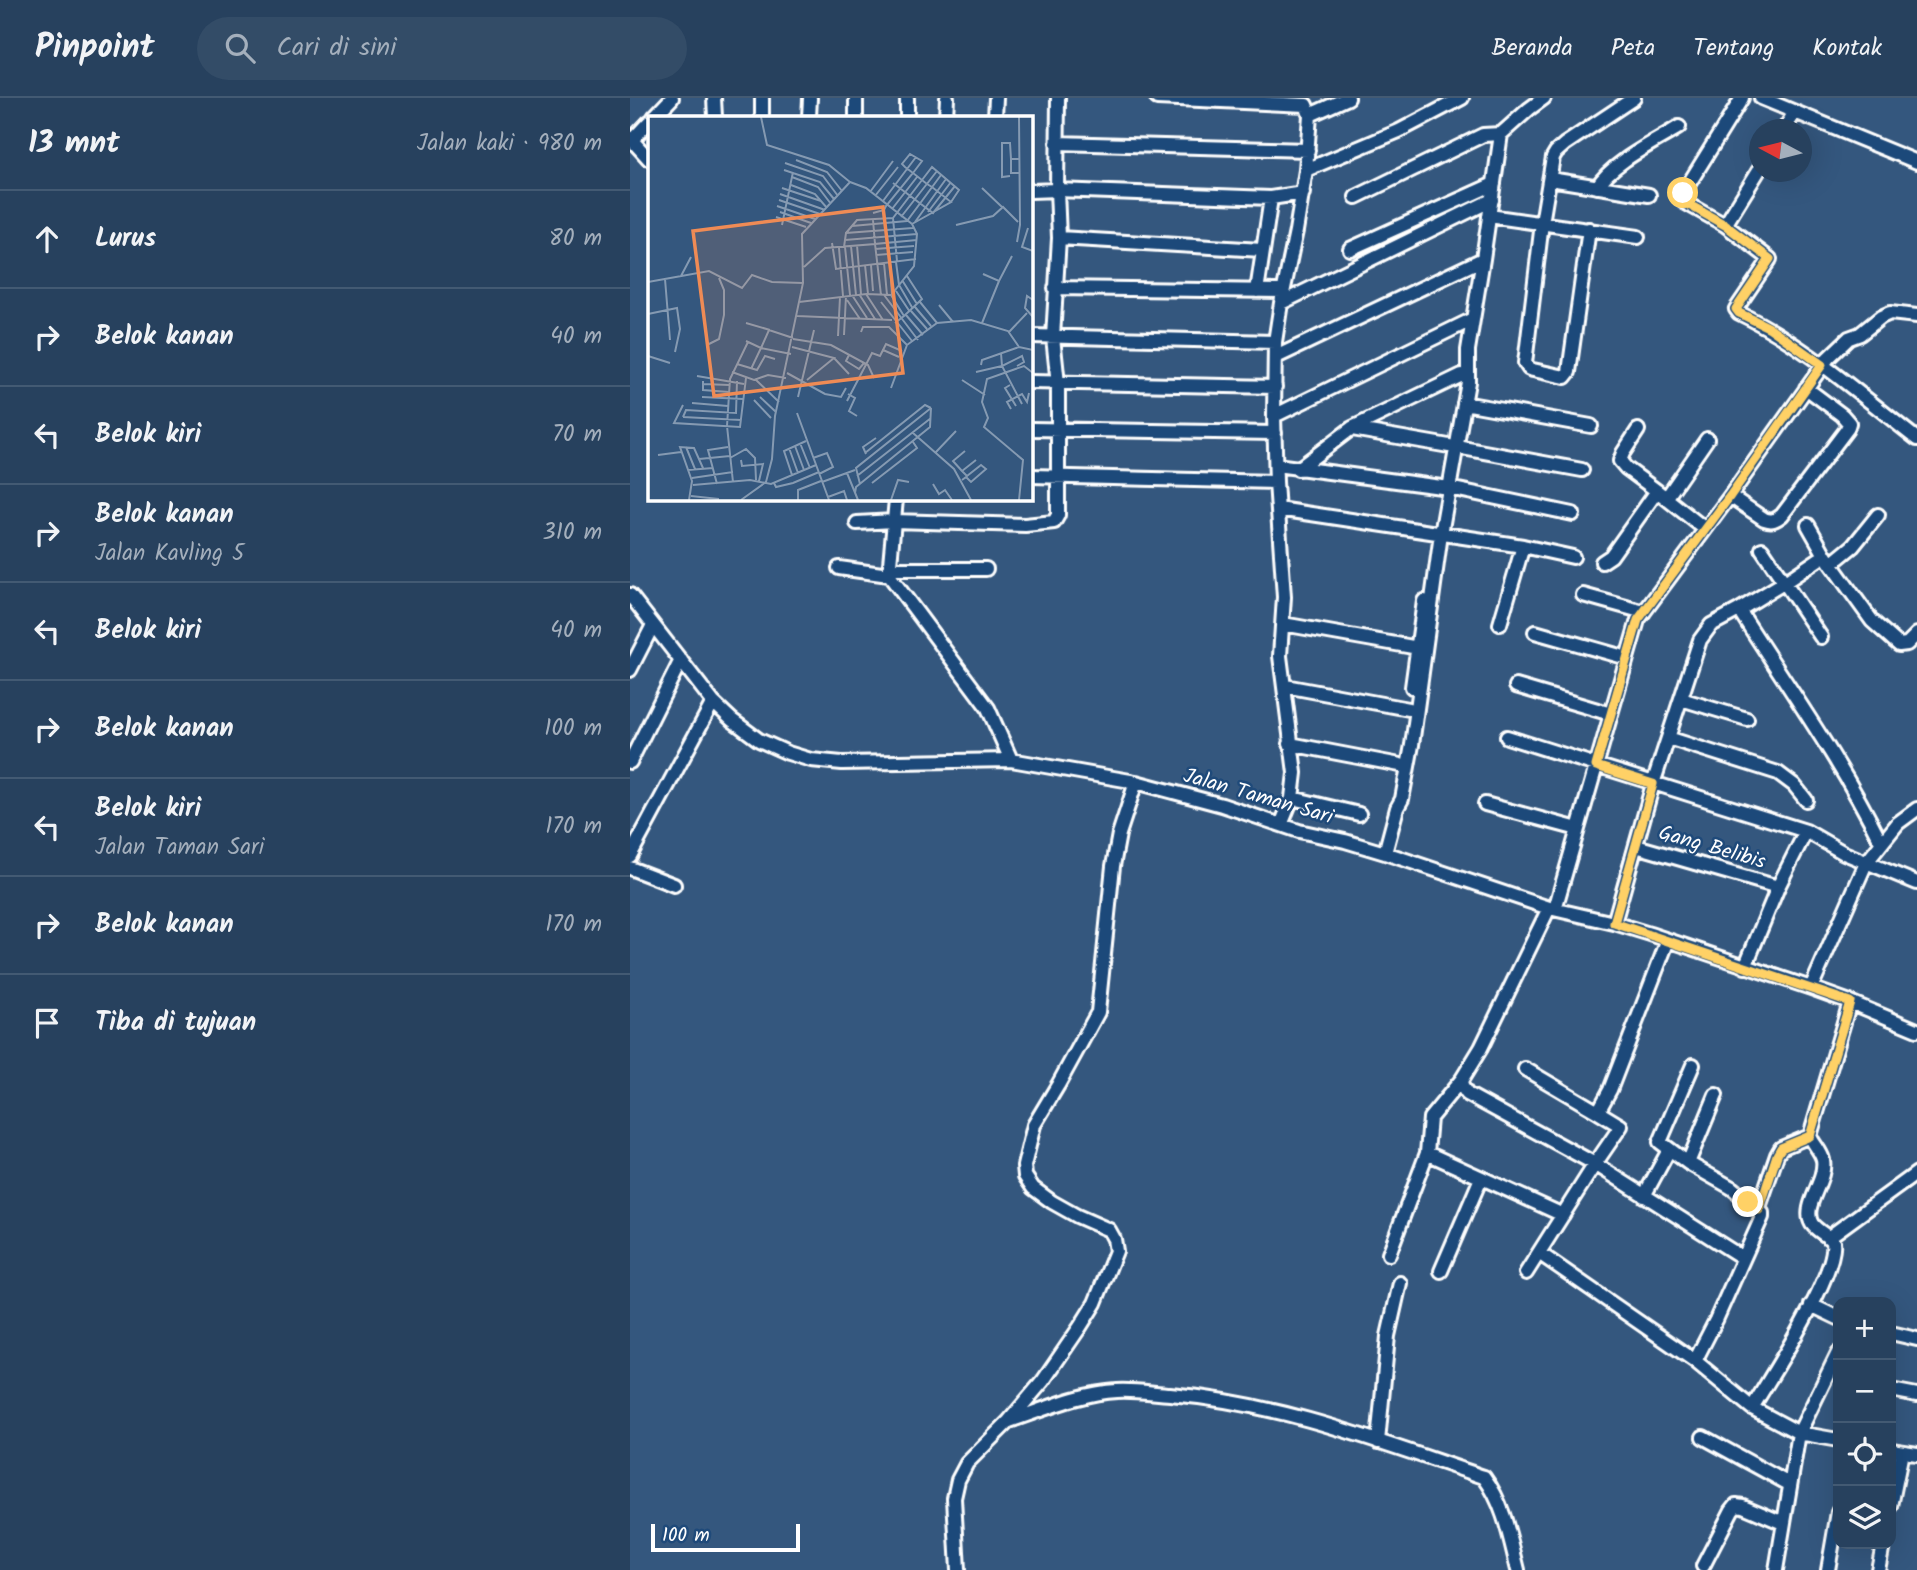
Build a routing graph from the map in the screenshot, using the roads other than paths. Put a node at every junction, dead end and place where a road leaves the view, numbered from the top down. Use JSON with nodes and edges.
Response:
{"nodes":[{"id":1,"x":672,"y":98,"type":"edge"},
{"id":2,"x":715,"y":98,"type":"edge"},
{"id":3,"x":762,"y":98,"type":"edge"},
{"id":4,"x":810,"y":98,"type":"edge"},
{"id":5,"x":856,"y":98,"type":"edge"},
{"id":6,"x":907,"y":98,"type":"edge"},
{"id":7,"x":947,"y":98,"type":"edge"},
{"id":8,"x":996,"y":98,"type":"edge"},
{"id":9,"x":1058,"y":98,"type":"edge"},
{"id":10,"x":1157,"y":98,"type":"edge"},
{"id":11,"x":1348,"y":98,"type":"edge"},
{"id":12,"x":1462,"y":98,"type":"edge"},
{"id":13,"x":1544,"y":98,"type":"edge"},
{"id":14,"x":1634,"y":98,"type":"edge"},
{"id":15,"x":1742,"y":98,"type":"edge"},
{"id":16,"x":1761,"y":98,"type":"edge"},
{"id":17,"x":1525,"y":104,"type":"edge"},
{"id":18,"x":1306,"y":106,"type":"edge"},
{"id":19,"x":659,"y":110,"type":"edge"},
{"id":20,"x":1796,"y":112,"type":"junction"},
{"id":21,"x":715,"y":116,"type":"edge"},
{"id":22,"x":762,"y":116,"type":"edge"},
{"id":23,"x":809,"y":116,"type":"edge"},
{"id":24,"x":856,"y":116,"type":"edge"},
{"id":25,"x":907,"y":116,"type":"edge"},
{"id":26,"x":946,"y":116,"type":"edge"},
{"id":27,"x":995,"y":116,"type":"edge"},
{"id":28,"x":1791,"y":119,"type":"edge"},
{"id":29,"x":648,"y":123,"type":"edge"},
{"id":30,"x":1679,"y":127,"type":"dead end"},
{"id":31,"x":1501,"y":134,"type":"junction"},
{"id":32,"x":631,"y":139,"type":"edge"},
{"id":33,"x":1056,"y":143,"type":"junction"},
{"id":34,"x":1308,"y":150,"type":"junction"},
{"id":35,"x":648,"y":158,"type":"edge"},
{"id":36,"x":1917,"y":162,"type":"edge"},
{"id":37,"x":1306,"y":170,"type":"junction"},
{"id":38,"x":1550,"y":179,"type":"junction"},
{"id":39,"x":1752,"y":182,"type":"edge"},
{"id":40,"x":1493,"y":184,"type":"junction"},
{"id":41,"x":1597,"y":187,"type":"junction"},
{"id":42,"x":1057,"y":190,"type":"junction"},
{"id":43,"x":1032,"y":191,"type":"edge"},
{"id":44,"x":1303,"y":193,"type":"junction"},
{"id":45,"x":1649,"y":195,"type":"dead end"},
{"id":46,"x":1356,"y":197,"type":"dead end"},
{"id":47,"x":1271,"y":198,"type":"junction"},
{"id":48,"x":1492,"y":200,"type":"junction"},
{"id":49,"x":1489,"y":216,"type":"junction"},
{"id":50,"x":1542,"y":223,"type":"junction"},
{"id":51,"x":1725,"y":225,"type":"junction"},
{"id":52,"x":1589,"y":229,"type":"junction"},
{"id":53,"x":1639,"y":237,"type":"dead end"},
{"id":54,"x":1059,"y":238,"type":"junction"},
{"id":55,"x":1350,"y":249,"type":"dead end"},
{"id":56,"x":1262,"y":250,"type":"junction"},
{"id":57,"x":1483,"y":259,"type":"junction"},
{"id":58,"x":1055,"y":288,"type":"junction"},
{"id":59,"x":1257,"y":291,"type":"junction"},
{"id":60,"x":1282,"y":297,"type":"junction"},
{"id":61,"x":1917,"y":316,"type":"edge"},
{"id":62,"x":1473,"y":319,"type":"junction"},
{"id":63,"x":1032,"y":336,"type":"edge"},
{"id":64,"x":1053,"y":337,"type":"junction"},
{"id":65,"x":1275,"y":342,"type":"junction"},
{"id":66,"x":1276,"y":358,"type":"junction"},
{"id":67,"x":1825,"y":362,"type":"junction"},
{"id":68,"x":1466,"y":371,"type":"junction"},
{"id":69,"x":1032,"y":382,"type":"edge"},
{"id":70,"x":1058,"y":384,"type":"junction"},
{"id":71,"x":1275,"y":387,"type":"junction"},
{"id":72,"x":1806,"y":388,"type":"junction"},
{"id":73,"x":1465,"y":403,"type":"junction"},
{"id":74,"x":1275,"y":416,"type":"junction"},
{"id":75,"x":1591,"y":426,"type":"dead end"},
{"id":76,"x":1352,"y":428,"type":"junction"},
{"id":77,"x":1032,"y":429,"type":"edge"},
{"id":78,"x":1058,"y":430,"type":"junction"},
{"id":79,"x":1638,"y":430,"type":"dead end"},
{"id":80,"x":1275,"y":433,"type":"junction"},
{"id":81,"x":1707,"y":439,"type":"dead end"},
{"id":82,"x":1917,"y":439,"type":"edge"},
{"id":83,"x":1453,"y":446,"type":"junction"},
{"id":84,"x":1276,"y":465,"type":"junction"},
{"id":85,"x":1298,"y":469,"type":"junction"},
{"id":86,"x":1582,"y":470,"type":"dead end"},
{"id":87,"x":1032,"y":476,"type":"edge"},
{"id":88,"x":1059,"y":477,"type":"junction"},
{"id":89,"x":1276,"y":482,"type":"junction"},
{"id":90,"x":1446,"y":488,"type":"junction"},
{"id":91,"x":1662,"y":494,"type":"junction"},
{"id":92,"x":1730,"y":496,"type":"junction"},
{"id":93,"x":896,"y":500,"type":"edge"},
{"id":94,"x":1278,"y":509,"type":"junction"},
{"id":95,"x":1573,"y":514,"type":"dead end"},
{"id":96,"x":1878,"y":515,"type":"dead end"},
{"id":97,"x":894,"y":521,"type":"junction"},
{"id":98,"x":857,"y":523,"type":"dead end"},
{"id":99,"x":1808,"y":525,"type":"dead end"},
{"id":100,"x":1705,"y":529,"type":"junction"},
{"id":101,"x":1438,"y":533,"type":"junction"},
{"id":102,"x":1523,"y":546,"type":"junction"},
{"id":103,"x":1762,"y":549,"type":"dead end"},
{"id":104,"x":1573,"y":557,"type":"dead end"},
{"id":105,"x":1828,"y":559,"type":"junction"},
{"id":106,"x":1602,"y":562,"type":"dead end"},
{"id":107,"x":839,"y":568,"type":"dead end"},
{"id":108,"x":986,"y":569,"type":"dead end"},
{"id":109,"x":890,"y":572,"type":"junction"},
{"id":110,"x":1784,"y":582,"type":"junction"},
{"id":111,"x":630,"y":595,"type":"edge"},
{"id":112,"x":1583,"y":595,"type":"dead end"},
{"id":113,"x":1739,"y":610,"type":"junction"},
{"id":114,"x":1644,"y":612,"type":"junction"},
{"id":115,"x":1283,"y":624,"type":"junction"},
{"id":116,"x":1500,"y":624,"type":"dead end"},
{"id":117,"x":653,"y":625,"type":"junction"},
{"id":118,"x":1535,"y":632,"type":"dead end"},
{"id":119,"x":1917,"y":634,"type":"edge"},
{"id":120,"x":1821,"y":637,"type":"dead end"},
{"id":121,"x":1421,"y":649,"type":"junction"},
{"id":122,"x":1627,"y":659,"type":"junction"},
{"id":123,"x":681,"y":660,"type":"junction"},
{"id":124,"x":630,"y":670,"type":"edge"},
{"id":125,"x":1417,"y":683,"type":"junction"},
{"id":126,"x":1284,"y":686,"type":"junction"},
{"id":127,"x":1516,"y":686,"type":"dead end"},
{"id":128,"x":1681,"y":699,"type":"junction"},
{"id":129,"x":713,"y":702,"type":"junction"},
{"id":130,"x":1409,"y":709,"type":"junction"},
{"id":131,"x":1611,"y":714,"type":"junction"},
{"id":132,"x":1747,"y":719,"type":"dead end"},
{"id":133,"x":1507,"y":737,"type":"dead end"},
{"id":134,"x":1668,"y":738,"type":"junction"},
{"id":135,"x":1290,"y":744,"type":"junction"},
{"id":136,"x":1408,"y":745,"type":"junction"},
{"id":137,"x":1011,"y":760,"type":"junction"},
{"id":138,"x":630,"y":762,"type":"edge"},
{"id":139,"x":1400,"y":765,"type":"junction"},
{"id":140,"x":1596,"y":766,"type":"junction"},
{"id":141,"x":1136,"y":782,"type":"junction"},
{"id":142,"x":1653,"y":784,"type":"junction"},
{"id":143,"x":1292,"y":797,"type":"junction"},
{"id":144,"x":1806,"y":800,"type":"dead end"},
{"id":145,"x":1485,"y":804,"type":"dead end"},
{"id":146,"x":1397,"y":808,"type":"junction"},
{"id":147,"x":1917,"y":808,"type":"edge"},
{"id":148,"x":1359,"y":814,"type":"dead end"},
{"id":149,"x":1281,"y":825,"type":"junction"},
{"id":150,"x":1578,"y":829,"type":"junction"},
{"id":151,"x":1806,"y":831,"type":"junction"},
{"id":152,"x":1881,"y":842,"type":"junction"},
{"id":153,"x":1636,"y":846,"type":"junction"},
{"id":154,"x":1385,"y":853,"type":"junction"},
{"id":155,"x":630,"y":856,"type":"edge"},
{"id":156,"x":1866,"y":863,"type":"junction"},
{"id":157,"x":630,"y":868,"type":"edge"},
{"id":158,"x":1917,"y":883,"type":"edge"},
{"id":159,"x":674,"y":885,"type":"dead end"},
{"id":160,"x":1778,"y":887,"type":"junction"},
{"id":161,"x":1552,"y":909,"type":"junction"},
{"id":162,"x":1614,"y":923,"type":"junction"},
{"id":163,"x":1668,"y":940,"type":"junction"},
{"id":164,"x":1745,"y":967,"type":"junction"},
{"id":165,"x":1811,"y":988,"type":"junction"},
{"id":166,"x":1850,"y":1002,"type":"junction"},
{"id":167,"x":1917,"y":1030,"type":"edge"},
{"id":168,"x":1693,"y":1065,"type":"dead end"},
{"id":169,"x":1525,"y":1069,"type":"dead end"},
{"id":170,"x":1462,"y":1079,"type":"junction"},
{"id":171,"x":1716,"y":1095,"type":"dead end"},
{"id":172,"x":1598,"y":1112,"type":"junction"},
{"id":173,"x":1810,"y":1136,"type":"junction"},
{"id":174,"x":1670,"y":1150,"type":"junction"},
{"id":175,"x":1427,"y":1153,"type":"junction"},
{"id":176,"x":1688,"y":1163,"type":"junction"},
{"id":177,"x":1595,"y":1164,"type":"junction"},
{"id":178,"x":1917,"y":1173,"type":"edge"},
{"id":179,"x":1481,"y":1178,"type":"junction"},
{"id":180,"x":1644,"y":1196,"type":"junction"},
{"id":181,"x":1759,"y":1210,"type":"junction"},
{"id":182,"x":1563,"y":1215,"type":"junction"},
{"id":183,"x":1829,"y":1237,"type":"junction"},
{"id":184,"x":1539,"y":1253,"type":"junction"},
{"id":185,"x":1389,"y":1254,"type":"dead end"},
{"id":186,"x":1743,"y":1258,"type":"junction"},
{"id":187,"x":1441,"y":1271,"type":"dead end"},
{"id":188,"x":1526,"y":1273,"type":"dead end"},
{"id":189,"x":1400,"y":1283,"type":"dead end"},
{"id":190,"x":1811,"y":1304,"type":"junction"},
{"id":191,"x":1833,"y":1315,"type":"edge"},
{"id":192,"x":1896,"y":1334,"type":"edge"},
{"id":193,"x":1917,"y":1339,"type":"edge"},
{"id":194,"x":1836,"y":1360,"type":"edge"},
{"id":195,"x":1695,"y":1361,"type":"junction"},
{"id":196,"x":1832,"y":1380,"type":"edge"},
{"id":197,"x":1896,"y":1391,"type":"edge"},
{"id":198,"x":1917,"y":1395,"type":"edge"},
{"id":199,"x":1752,"y":1408,"type":"junction"},
{"id":200,"x":1009,"y":1421,"type":"junction"},
{"id":201,"x":1799,"y":1433,"type":"junction"},
{"id":202,"x":1703,"y":1437,"type":"dead end"},
{"id":203,"x":1833,"y":1439,"type":"edge"},
{"id":204,"x":1378,"y":1441,"type":"junction"},
{"id":205,"x":1896,"y":1451,"type":"edge"},
{"id":206,"x":1917,"y":1454,"type":"edge"},
{"id":207,"x":1789,"y":1484,"type":"junction"},
{"id":208,"x":1783,"y":1523,"type":"junction"},
{"id":209,"x":1833,"y":1541,"type":"edge"},
{"id":210,"x":1882,"y":1549,"type":"edge"},
{"id":211,"x":1703,"y":1566,"type":"dead end"},
{"id":212,"x":958,"y":1570,"type":"edge"},
{"id":213,"x":1518,"y":1570,"type":"edge"},
{"id":214,"x":1776,"y":1570,"type":"edge"},
{"id":215,"x":1828,"y":1570,"type":"edge"},
{"id":216,"x":1878,"y":1570,"type":"edge"}],
"edges":[{"from":1,"to":19,"type":"street"},
{"from":2,"to":21,"type":"street"},
{"from":3,"to":22,"type":"street"},
{"from":4,"to":23,"type":"street"},
{"from":5,"to":24,"type":"street"},
{"from":6,"to":25,"type":"street"},
{"from":7,"to":26,"type":"street"},
{"from":8,"to":27,"type":"street"},
{"from":9,"to":33,"type":"street"},
{"from":10,"to":18,"type":"street"},
{"from":11,"to":18,"type":"street"},
{"from":12,"to":37,"type":"street"},
{"from":13,"to":17,"type":"street"},
{"from":14,"to":38,"type":"street"},
{"from":15,"to":51,"type":"street"},
{"from":16,"to":20,"type":"street"},
{"from":17,"to":31,"type":"street"},
{"from":18,"to":34,"type":"street"},
{"from":20,"to":28,"type":"street"},
{"from":20,"to":36,"type":"street"},
{"from":29,"to":32,"type":"street"},
{"from":30,"to":41,"type":"street"},
{"from":31,"to":40,"type":"street"},
{"from":31,"to":46,"type":"street"},
{"from":32,"to":35,"type":"street"},
{"from":33,"to":34,"type":"street"},
{"from":33,"to":42,"type":"street"},
{"from":34,"to":37,"type":"street"},
{"from":37,"to":44,"type":"street"},
{"from":38,"to":41,"type":"street"},
{"from":38,"to":50,"type":"street"},
{"from":39,"to":51,"type":"street"},
{"from":40,"to":48,"type":"street"},
{"from":40,"to":55,"type":"street"},
{"from":41,"to":45,"type":"street"},
{"from":42,"to":43,"type":"street"},
{"from":42,"to":47,"type":"street"},
{"from":42,"to":54,"type":"street"},
{"from":44,"to":47,"type":"street"},
{"from":44,"to":60,"type":"street"},
{"from":47,"to":56,"type":"street"},
{"from":48,"to":49,"type":"street"},
{"from":48,"to":60,"type":"street"},
{"from":49,"to":50,"type":"street"},
{"from":49,"to":57,"type":"street"},
{"from":50,"to":52,"type":"street"},
{"from":50,"to":52,"type":"street"},
{"from":51,"to":67,"type":"street"},
{"from":52,"to":53,"type":"street"},
{"from":54,"to":56,"type":"street"},
{"from":54,"to":58,"type":"street"},
{"from":56,"to":59,"type":"street"},
{"from":57,"to":62,"type":"street"},
{"from":57,"to":66,"type":"street"},
{"from":58,"to":59,"type":"street"},
{"from":58,"to":64,"type":"street"},
{"from":59,"to":60,"type":"street"},
{"from":60,"to":65,"type":"street"},
{"from":61,"to":67,"type":"street"},
{"from":62,"to":68,"type":"street"},
{"from":62,"to":74,"type":"street"},
{"from":63,"to":64,"type":"street"},
{"from":64,"to":65,"type":"street"},
{"from":64,"to":70,"type":"street"},
{"from":65,"to":66,"type":"street"},
{"from":66,"to":71,"type":"street"},
{"from":67,"to":72,"type":"street"},
{"from":67,"to":82,"type":"street"},
{"from":68,"to":73,"type":"street"},
{"from":68,"to":76,"type":"street"},
{"from":68,"to":83,"type":"street"},
{"from":69,"to":70,"type":"street"},
{"from":70,"to":71,"type":"street"},
{"from":70,"to":78,"type":"street"},
{"from":71,"to":74,"type":"street"},
{"from":72,"to":92,"type":"street"},
{"from":72,"to":92,"type":"street"},
{"from":73,"to":75,"type":"street"},
{"from":73,"to":83,"type":"street"},
{"from":74,"to":80,"type":"street"},
{"from":76,"to":83,"type":"street"},
{"from":76,"to":85,"type":"street"},
{"from":77,"to":78,"type":"street"},
{"from":78,"to":80,"type":"street"},
{"from":78,"to":88,"type":"street"},
{"from":79,"to":91,"type":"street"},
{"from":80,"to":84,"type":"street"},
{"from":81,"to":91,"type":"street"},
{"from":83,"to":86,"type":"street"},
{"from":83,"to":90,"type":"street"},
{"from":84,"to":85,"type":"street"},
{"from":84,"to":89,"type":"street"},
{"from":85,"to":90,"type":"street"},
{"from":87,"to":88,"type":"street"},
{"from":88,"to":89,"type":"street"},
{"from":88,"to":97,"type":"street"},
{"from":89,"to":94,"type":"street"},
{"from":90,"to":95,"type":"street"},
{"from":90,"to":101,"type":"street"},
{"from":91,"to":100,"type":"street"},
{"from":91,"to":106,"type":"street"},
{"from":92,"to":100,"type":"street"},
{"from":93,"to":97,"type":"street"},
{"from":94,"to":101,"type":"street"},
{"from":94,"to":115,"type":"street"},
{"from":96,"to":105,"type":"street"},
{"from":97,"to":98,"type":"street"},
{"from":97,"to":109,"type":"street"},
{"from":99,"to":105,"type":"street"},
{"from":100,"to":114,"type":"street"},
{"from":101,"to":102,"type":"street"},
{"from":101,"to":121,"type":"street"},
{"from":102,"to":104,"type":"street"},
{"from":102,"to":116,"type":"street"},
{"from":103,"to":110,"type":"street"},
{"from":105,"to":110,"type":"street"},
{"from":105,"to":119,"type":"street"},
{"from":107,"to":109,"type":"street"},
{"from":108,"to":109,"type":"street"},
{"from":109,"to":137,"type":"street"},
{"from":110,"to":113,"type":"street"},
{"from":110,"to":120,"type":"street"},
{"from":111,"to":117,"type":"street","name":"Jalan Taman Sari"},
{"from":112,"to":114,"type":"street"},
{"from":113,"to":128,"type":"street"},
{"from":113,"to":152,"type":"street"},
{"from":114,"to":122,"type":"street"},
{"from":115,"to":121,"type":"street"},
{"from":115,"to":126,"type":"street"},
{"from":117,"to":123,"type":"street","name":"Jalan Taman Sari"},
{"from":117,"to":124,"type":"street"},
{"from":118,"to":122,"type":"street"},
{"from":121,"to":125,"type":"street"},
{"from":122,"to":131,"type":"street"},
{"from":123,"to":129,"type":"street","name":"Jalan Taman Sari"},
{"from":123,"to":138,"type":"street"},
{"from":125,"to":130,"type":"street"},
{"from":125,"to":136,"type":"street"},
{"from":126,"to":130,"type":"street"},
{"from":126,"to":135,"type":"street"},
{"from":127,"to":131,"type":"street"},
{"from":128,"to":132,"type":"street"},
{"from":128,"to":134,"type":"street"},
{"from":129,"to":137,"type":"street","name":"Jalan Taman Sari"},
{"from":129,"to":155,"type":"street"},
{"from":130,"to":136,"type":"street"},
{"from":131,"to":140,"type":"street"},
{"from":133,"to":140,"type":"street"},
{"from":134,"to":142,"type":"street"},
{"from":134,"to":144,"type":"street"},
{"from":135,"to":139,"type":"street"},
{"from":135,"to":143,"type":"street"},
{"from":136,"to":139,"type":"street"},
{"from":136,"to":146,"type":"street"},
{"from":137,"to":141,"type":"street","name":"Jalan Taman Sari"},
{"from":139,"to":146,"type":"street"},
{"from":140,"to":142,"type":"street"},
{"from":140,"to":150,"type":"street"},
{"from":141,"to":149,"type":"street","name":"Jalan Taman Sari"},
{"from":141,"to":200,"type":"street"},
{"from":142,"to":151,"type":"street"},
{"from":142,"to":153,"type":"street"},
{"from":143,"to":148,"type":"street"},
{"from":143,"to":149,"type":"street"},
{"from":145,"to":150,"type":"street"},
{"from":146,"to":154,"type":"street"},
{"from":147,"to":152,"type":"street"},
{"from":149,"to":154,"type":"street","name":"Jalan Taman Sari"},
{"from":150,"to":161,"type":"street"},
{"from":151,"to":156,"type":"street"},
{"from":151,"to":160,"type":"street"},
{"from":152,"to":156,"type":"street"},
{"from":153,"to":160,"type":"street","name":"Gang Belibis"},
{"from":153,"to":162,"type":"street"},
{"from":154,"to":161,"type":"street","name":"Jalan Taman Sari"},
{"from":156,"to":158,"type":"street"},
{"from":156,"to":165,"type":"street"},
{"from":157,"to":159,"type":"street"},
{"from":160,"to":164,"type":"street"},
{"from":161,"to":162,"type":"street","name":"Jalan Taman Sari"},
{"from":161,"to":170,"type":"street"},
{"from":162,"to":163,"type":"street","name":"Jalan Taman Sari"},
{"from":163,"to":164,"type":"street","name":"Jalan Taman Sari"},
{"from":163,"to":172,"type":"street"},
{"from":164,"to":165,"type":"street","name":"Jalan Taman Sari"},
{"from":165,"to":166,"type":"street","name":"Jalan Taman Sari"},
{"from":166,"to":167,"type":"street","name":"Jalan Taman Sari"},
{"from":166,"to":173,"type":"street"},
{"from":168,"to":174,"type":"street"},
{"from":169,"to":172,"type":"street"},
{"from":170,"to":175,"type":"street"},
{"from":170,"to":177,"type":"street"},
{"from":171,"to":176,"type":"street"},
{"from":172,"to":177,"type":"street"},
{"from":173,"to":181,"type":"street"},
{"from":173,"to":183,"type":"street"},
{"from":174,"to":176,"type":"street"},
{"from":174,"to":180,"type":"street"},
{"from":175,"to":179,"type":"street"},
{"from":175,"to":185,"type":"street"},
{"from":176,"to":181,"type":"street"},
{"from":177,"to":180,"type":"street"},
{"from":177,"to":182,"type":"street"},
{"from":178,"to":183,"type":"street"},
{"from":179,"to":182,"type":"street"},
{"from":179,"to":187,"type":"street"},
{"from":180,"to":186,"type":"street"},
{"from":181,"to":186,"type":"street"},
{"from":182,"to":184,"type":"street"},
{"from":183,"to":190,"type":"street"},
{"from":184,"to":188,"type":"street"},
{"from":184,"to":195,"type":"street"},
{"from":186,"to":195,"type":"street"},
{"from":189,"to":204,"type":"street"},
{"from":190,"to":191,"type":"street"},
{"from":190,"to":199,"type":"street"},
{"from":192,"to":193,"type":"street"},
{"from":194,"to":196,"type":"street"},
{"from":195,"to":199,"type":"street"},
{"from":196,"to":201,"type":"street"},
{"from":197,"to":198,"type":"street"},
{"from":199,"to":201,"type":"street"},
{"from":200,"to":204,"type":"street"},
{"from":200,"to":212,"type":"street"},
{"from":201,"to":203,"type":"street"},
{"from":201,"to":207,"type":"street"},
{"from":202,"to":207,"type":"street"},
{"from":204,"to":213,"type":"street"},
{"from":205,"to":206,"type":"street"},
{"from":207,"to":208,"type":"street"},
{"from":208,"to":211,"type":"street"},
{"from":208,"to":214,"type":"street"},
{"from":209,"to":215,"type":"street"},
{"from":210,"to":216,"type":"street"}]}
